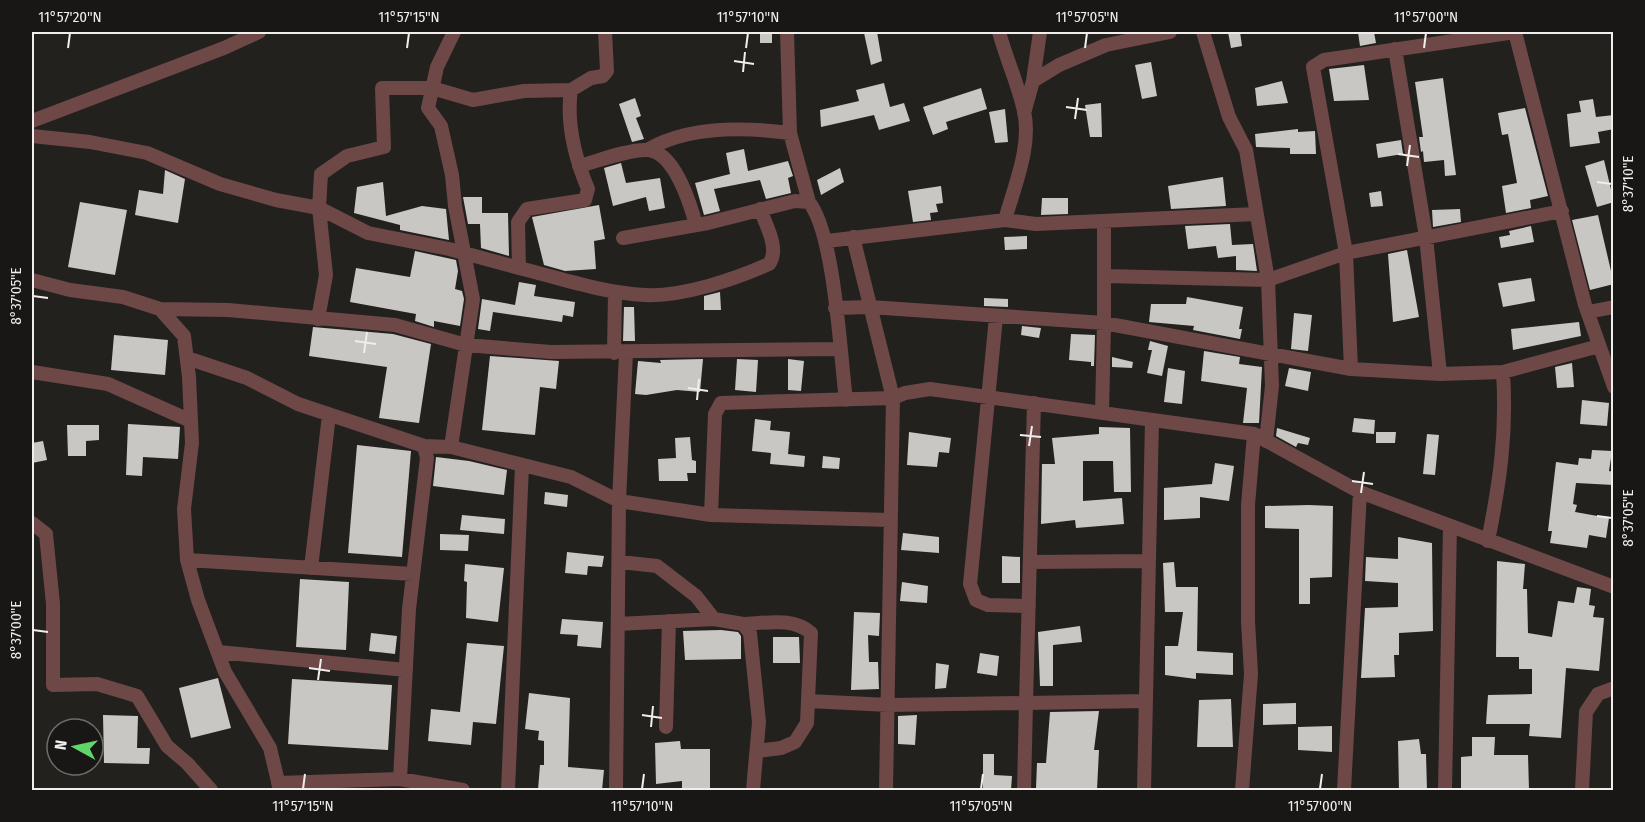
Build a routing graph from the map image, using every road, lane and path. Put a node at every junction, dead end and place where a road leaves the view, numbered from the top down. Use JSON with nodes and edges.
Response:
{"nodes":[{"id":1,"x":259,"y":32,"type":"edge"},
{"id":2,"x":454,"y":32,"type":"edge"},
{"id":3,"x":605,"y":32,"type":"edge"},
{"id":4,"x":787,"y":32,"type":"edge"},
{"id":5,"x":999,"y":32,"type":"edge"},
{"id":6,"x":1040,"y":32,"type":"edge"},
{"id":7,"x":1170,"y":32,"type":"edge"},
{"id":8,"x":1203,"y":32,"type":"edge"},
{"id":9,"x":1515,"y":32,"type":"edge"},
{"id":10,"x":1395,"y":50,"type":"junction"},
{"id":11,"x":1033,"y":81,"type":"junction"},
{"id":12,"x":432,"y":88,"type":"junction"},
{"id":13,"x":571,"y":90,"type":"junction"},
{"id":14,"x":1024,"y":113,"type":"junction"},
{"id":15,"x":32,"y":121,"type":"edge"},
{"id":16,"x":790,"y":133,"type":"junction"},
{"id":17,"x":32,"y":136,"type":"edge"},
{"id":18,"x":647,"y":150,"type":"junction"},
{"id":19,"x":579,"y":166,"type":"junction"},
{"id":20,"x":809,"y":202,"type":"junction"},
{"id":21,"x":319,"y":208,"type":"junction"},
{"id":22,"x":760,"y":209,"type":"junction"},
{"id":23,"x":1562,"y":211,"type":"junction"},
{"id":24,"x":1256,"y":214,"type":"junction"},
{"id":25,"x":1005,"y":220,"type":"junction"},
{"id":26,"x":1104,"y":221,"type":"junction"},
{"id":27,"x":696,"y":225,"type":"junction"},
{"id":28,"x":853,"y":237,"type":"junction"},
{"id":29,"x":1426,"y":237,"type":"junction"},
{"id":30,"x":624,"y":238,"type":"dead end"},
{"id":31,"x":827,"y":241,"type":"junction"},
{"id":32,"x":464,"y":253,"type":"junction"},
{"id":33,"x":1346,"y":253,"type":"junction"},
{"id":34,"x":519,"y":268,"type":"junction"},
{"id":35,"x":1104,"y":276,"type":"junction"},
{"id":36,"x":32,"y":280,"type":"edge"},
{"id":37,"x":1268,"y":280,"type":"junction"},
{"id":38,"x":615,"y":292,"type":"junction"},
{"id":39,"x":870,"y":307,"type":"junction"},
{"id":40,"x":1614,"y":307,"type":"edge"},
{"id":41,"x":835,"y":308,"type":"junction"},
{"id":42,"x":160,"y":309,"type":"junction"},
{"id":43,"x":1588,"y":312,"type":"junction"},
{"id":44,"x":996,"y":317,"type":"junction"},
{"id":45,"x":318,"y":319,"type":"junction"},
{"id":46,"x":1104,"y":323,"type":"junction"},
{"id":47,"x":466,"y":345,"type":"junction"},
{"id":48,"x":1599,"y":346,"type":"junction"},
{"id":49,"x":840,"y":349,"type":"junction"},
{"id":50,"x":620,"y":353,"type":"junction"},
{"id":51,"x":1270,"y":353,"type":"junction"},
{"id":52,"x":187,"y":358,"type":"junction"},
{"id":53,"x":1351,"y":369,"type":"junction"},
{"id":54,"x":32,"y":372,"type":"edge"},
{"id":55,"x":1503,"y":372,"type":"junction"},
{"id":56,"x":1440,"y":374,"type":"junction"},
{"id":57,"x":1614,"y":387,"type":"edge"},
{"id":58,"x":986,"y":396,"type":"junction"},
{"id":59,"x":893,"y":398,"type":"junction"},
{"id":60,"x":846,"y":400,"type":"junction"},
{"id":61,"x":1034,"y":403,"type":"junction"},
{"id":62,"x":1102,"y":413,"type":"junction"},
{"id":63,"x":329,"y":415,"type":"junction"},
{"id":64,"x":1152,"y":420,"type":"junction"},
{"id":65,"x":191,"y":422,"type":"junction"},
{"id":66,"x":1260,"y":437,"type":"junction"},
{"id":67,"x":424,"y":446,"type":"junction"},
{"id":68,"x":452,"y":447,"type":"junction"},
{"id":69,"x":522,"y":466,"type":"junction"},
{"id":70,"x":1360,"y":492,"type":"junction"},
{"id":71,"x":619,"y":501,"type":"junction"},
{"id":72,"x":711,"y":515,"type":"junction"},
{"id":73,"x":890,"y":520,"type":"junction"},
{"id":74,"x":32,"y":523,"type":"edge"},
{"id":75,"x":1450,"y":526,"type":"junction"},
{"id":76,"x":1488,"y":541,"type":"junction"},
{"id":77,"x":188,"y":560,"type":"junction"},
{"id":78,"x":1149,"y":561,"type":"junction"},
{"id":79,"x":620,"y":562,"type":"junction"},
{"id":80,"x":1030,"y":562,"type":"junction"},
{"id":81,"x":311,"y":568,"type":"junction"},
{"id":82,"x":413,"y":574,"type":"junction"},
{"id":83,"x":1614,"y":587,"type":"edge"},
{"id":84,"x":1029,"y":606,"type":"junction"},
{"id":85,"x":714,"y":619,"type":"junction"},
{"id":86,"x":669,"y":621,"type":"junction"},
{"id":87,"x":618,"y":624,"type":"junction"},
{"id":88,"x":743,"y":624,"type":"junction"},
{"id":89,"x":218,"y":652,"type":"junction"},
{"id":90,"x":406,"y":670,"type":"junction"},
{"id":91,"x":1614,"y":688,"type":"edge"},
{"id":92,"x":808,"y":701,"type":"junction"},
{"id":93,"x":1146,"y":701,"type":"junction"},
{"id":94,"x":1026,"y":703,"type":"junction"},
{"id":95,"x":889,"y":705,"type":"junction"},
{"id":96,"x":666,"y":727,"type":"dead end"},
{"id":97,"x":757,"y":751,"type":"junction"},
{"id":98,"x":400,"y":779,"type":"junction"},
{"id":99,"x":279,"y":787,"type":"edge"},
{"id":100,"x":211,"y":790,"type":"edge"},
{"id":101,"x":463,"y":790,"type":"edge"},
{"id":102,"x":508,"y":790,"type":"edge"},
{"id":103,"x":616,"y":790,"type":"edge"},
{"id":104,"x":753,"y":790,"type":"edge"},
{"id":105,"x":886,"y":790,"type":"edge"},
{"id":106,"x":1024,"y":790,"type":"edge"},
{"id":107,"x":1144,"y":790,"type":"edge"},
{"id":108,"x":1242,"y":790,"type":"edge"},
{"id":109,"x":1344,"y":790,"type":"edge"},
{"id":110,"x":1445,"y":790,"type":"edge"},
{"id":111,"x":1582,"y":790,"type":"edge"}],
"edges":[{"from":1,"to":15,"type":"street"},
{"from":2,"to":12,"type":"street"},
{"from":3,"to":13,"type":"street"},
{"from":4,"to":16,"type":"street"},
{"from":5,"to":14,"type":"street"},
{"from":6,"to":11,"type":"street"},
{"from":7,"to":11,"type":"street"},
{"from":8,"to":24,"type":"street"},
{"from":9,"to":10,"type":"street"},
{"from":9,"to":23,"type":"street"},
{"from":10,"to":29,"type":"street"},
{"from":10,"to":33,"type":"street"},
{"from":11,"to":14,"type":"street"},
{"from":12,"to":13,"type":"street"},
{"from":12,"to":21,"type":"street"},
{"from":12,"to":32,"type":"street"},
{"from":13,"to":19,"type":"street"},
{"from":14,"to":25,"type":"street"},
{"from":16,"to":18,"type":"street"},
{"from":16,"to":20,"type":"street"},
{"from":17,"to":21,"type":"street"},
{"from":18,"to":19,"type":"street"},
{"from":18,"to":27,"type":"street"},
{"from":19,"to":34,"type":"street"},
{"from":20,"to":22,"type":"street"},
{"from":20,"to":31,"type":"street"},
{"from":21,"to":32,"type":"street"},
{"from":21,"to":45,"type":"street"},
{"from":22,"to":27,"type":"street"},
{"from":22,"to":38,"type":"street"},
{"from":23,"to":29,"type":"street"},
{"from":23,"to":43,"type":"street"},
{"from":24,"to":26,"type":"street"},
{"from":24,"to":37,"type":"street"},
{"from":25,"to":26,"type":"street"},
{"from":25,"to":28,"type":"street"},
{"from":26,"to":35,"type":"street"},
{"from":27,"to":30,"type":"street"},
{"from":28,"to":31,"type":"street"},
{"from":28,"to":39,"type":"street"},
{"from":29,"to":33,"type":"street"},
{"from":29,"to":56,"type":"street"},
{"from":31,"to":41,"type":"street"},
{"from":32,"to":34,"type":"street"},
{"from":32,"to":47,"type":"street"},
{"from":33,"to":37,"type":"street"},
{"from":33,"to":53,"type":"street"},
{"from":34,"to":38,"type":"street"},
{"from":35,"to":37,"type":"street"},
{"from":35,"to":46,"type":"street"},
{"from":36,"to":42,"type":"street"},
{"from":37,"to":51,"type":"street"},
{"from":38,"to":50,"type":"street"},
{"from":39,"to":41,"type":"street"},
{"from":39,"to":44,"type":"street"},
{"from":39,"to":59,"type":"street"},
{"from":40,"to":43,"type":"street"},
{"from":41,"to":49,"type":"street"},
{"from":42,"to":45,"type":"street"},
{"from":42,"to":52,"type":"street"},
{"from":43,"to":48,"type":"street"},
{"from":44,"to":46,"type":"street"},
{"from":44,"to":58,"type":"street"},
{"from":45,"to":47,"type":"street"},
{"from":46,"to":51,"type":"street"},
{"from":46,"to":62,"type":"street"},
{"from":47,"to":50,"type":"street"},
{"from":47,"to":68,"type":"street"},
{"from":48,"to":55,"type":"street"},
{"from":48,"to":57,"type":"street"},
{"from":49,"to":50,"type":"street"},
{"from":49,"to":60,"type":"street"},
{"from":50,"to":71,"type":"street"},
{"from":51,"to":53,"type":"street"},
{"from":51,"to":66,"type":"street"},
{"from":52,"to":63,"type":"street"},
{"from":52,"to":65,"type":"street"},
{"from":53,"to":56,"type":"street"},
{"from":54,"to":65,"type":"street"},
{"from":55,"to":56,"type":"street"},
{"from":55,"to":76,"type":"street"},
{"from":58,"to":59,"type":"street"},
{"from":58,"to":61,"type":"street"},
{"from":58,"to":84,"type":"street"},
{"from":59,"to":60,"type":"street"},
{"from":59,"to":73,"type":"street"},
{"from":60,"to":72,"type":"street"},
{"from":61,"to":62,"type":"street"},
{"from":61,"to":80,"type":"street"},
{"from":62,"to":64,"type":"street"},
{"from":63,"to":67,"type":"street"},
{"from":63,"to":81,"type":"street"},
{"from":64,"to":66,"type":"street"},
{"from":64,"to":78,"type":"street"},
{"from":65,"to":77,"type":"street"},
{"from":66,"to":70,"type":"street"},
{"from":66,"to":108,"type":"street"},
{"from":67,"to":68,"type":"street"},
{"from":67,"to":82,"type":"street"},
{"from":68,"to":69,"type":"street"},
{"from":69,"to":71,"type":"street"},
{"from":69,"to":102,"type":"street"},
{"from":70,"to":75,"type":"street"},
{"from":70,"to":109,"type":"street"},
{"from":71,"to":72,"type":"street"},
{"from":71,"to":79,"type":"street"},
{"from":72,"to":73,"type":"street"},
{"from":73,"to":95,"type":"street"},
{"from":74,"to":100,"type":"street"},
{"from":75,"to":76,"type":"street"},
{"from":75,"to":110,"type":"street"},
{"from":76,"to":83,"type":"street"},
{"from":77,"to":81,"type":"street"},
{"from":77,"to":89,"type":"street"},
{"from":78,"to":80,"type":"street"},
{"from":78,"to":93,"type":"street"},
{"from":79,"to":85,"type":"street"},
{"from":79,"to":87,"type":"street"},
{"from":80,"to":84,"type":"street"},
{"from":81,"to":82,"type":"street"},
{"from":82,"to":90,"type":"street"},
{"from":84,"to":94,"type":"street"},
{"from":85,"to":86,"type":"street"},
{"from":85,"to":88,"type":"street"},
{"from":86,"to":87,"type":"street"},
{"from":86,"to":96,"type":"street"},
{"from":87,"to":103,"type":"street"},
{"from":88,"to":92,"type":"street"},
{"from":88,"to":97,"type":"street"},
{"from":89,"to":90,"type":"street"},
{"from":89,"to":99,"type":"street"},
{"from":90,"to":98,"type":"street"},
{"from":91,"to":111,"type":"street"},
{"from":92,"to":95,"type":"street"},
{"from":92,"to":97,"type":"street"},
{"from":93,"to":94,"type":"street"},
{"from":93,"to":107,"type":"street"},
{"from":94,"to":95,"type":"street"},
{"from":94,"to":106,"type":"street"},
{"from":95,"to":105,"type":"street"},
{"from":97,"to":104,"type":"street"},
{"from":98,"to":99,"type":"street"},
{"from":98,"to":101,"type":"street"}]}
